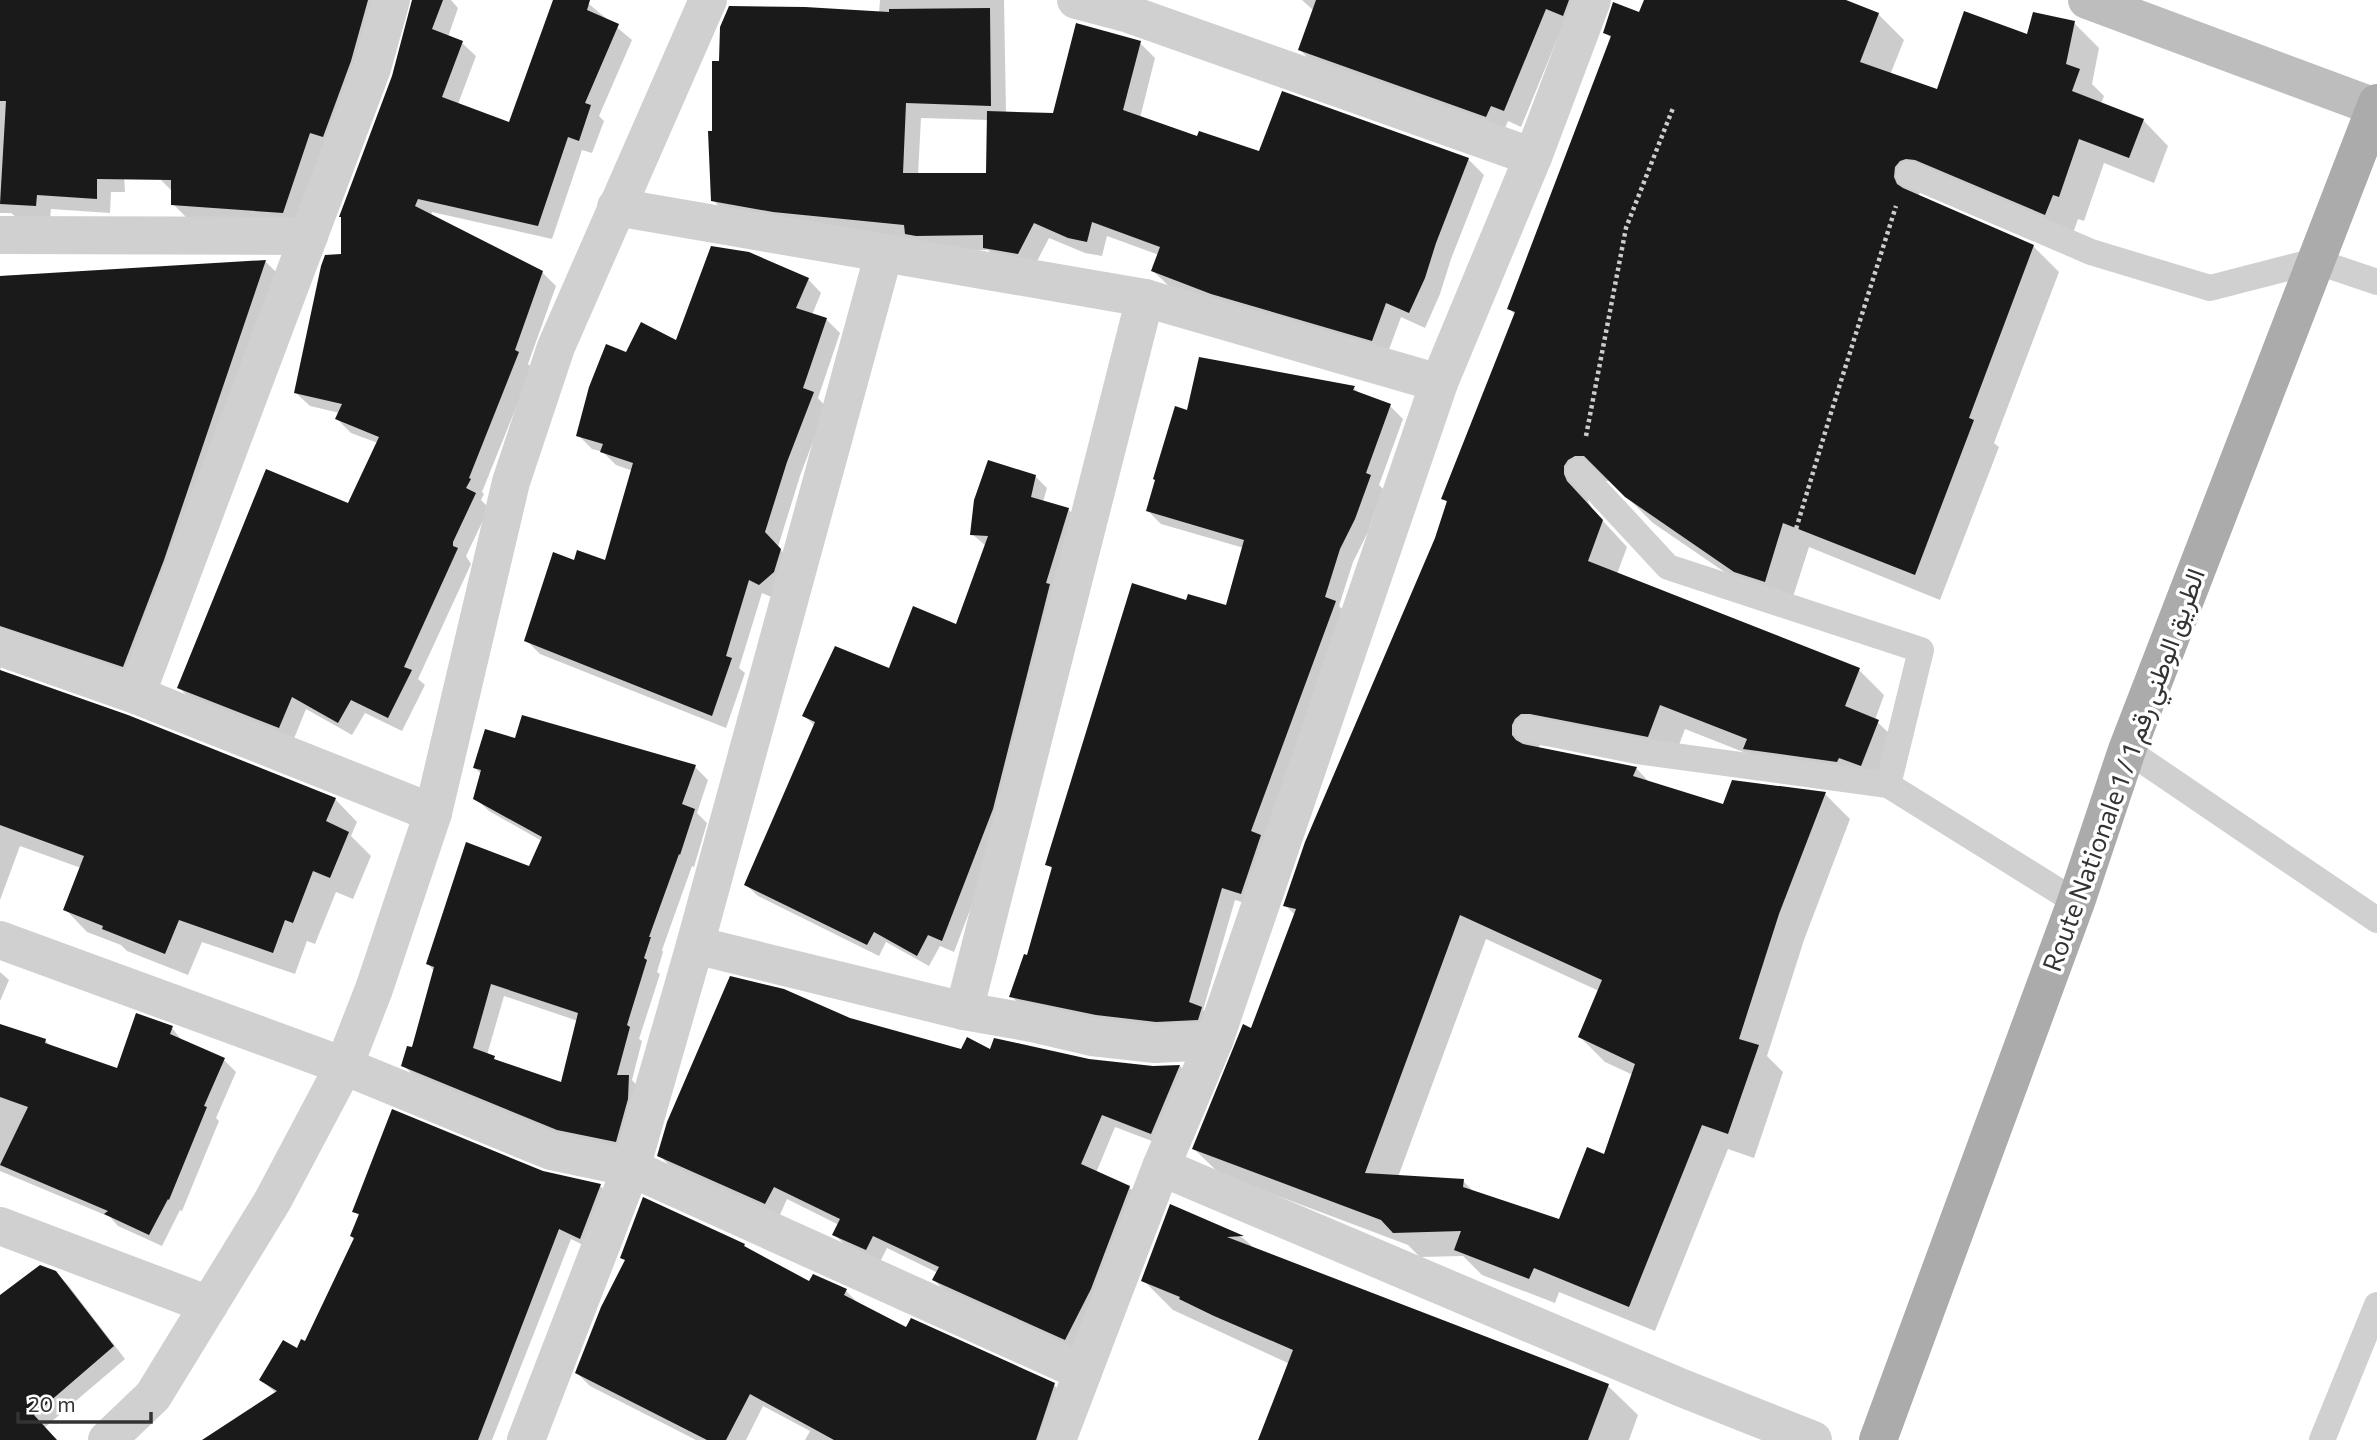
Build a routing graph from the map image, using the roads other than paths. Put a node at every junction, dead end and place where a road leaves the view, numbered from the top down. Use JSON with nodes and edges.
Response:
{"nodes":[{"id":1,"x":391,"y":0,"type":"edge"},
{"id":2,"x":708,"y":0,"type":"edge"},
{"id":3,"x":1076,"y":0,"type":"edge"},
{"id":4,"x":1592,"y":0,"type":"edge"},
{"id":5,"x":2087,"y":0,"type":"edge"},
{"id":6,"x":2376,"y":105,"type":"edge"},
{"id":7,"x":1533,"y":157,"type":"junction"},
{"id":8,"x":1909,"y":174,"type":"road end"},
{"id":9,"x":616,"y":207,"type":"junction"},
{"id":10,"x":0,"y":235,"type":"edge"},
{"id":11,"x":309,"y":236,"type":"junction"},
{"id":12,"x":884,"y":253,"type":"junction"},
{"id":13,"x":2315,"y":261,"type":"junction"},
{"id":14,"x":2377,"y":282,"type":"edge"},
{"id":15,"x":1146,"y":298,"type":"junction"},
{"id":16,"x":1439,"y":383,"type":"junction"},
{"id":17,"x":1579,"y":471,"type":"road end"},
{"id":18,"x":0,"y":646,"type":"edge"},
{"id":19,"x":136,"y":695,"type":"junction"},
{"id":20,"x":1527,"y":729,"type":"dead end"},
{"id":21,"x":2127,"y":750,"type":"junction"},
{"id":22,"x":1888,"y":785,"type":"junction"},
{"id":23,"x":433,"y":813,"type":"junction"},
{"id":24,"x":2076,"y":902,"type":"junction"},
{"id":25,"x":2377,"y":920,"type":"edge"},
{"id":26,"x":0,"y":940,"type":"edge"},
{"id":27,"x":695,"y":945,"type":"junction"},
{"id":28,"x":964,"y":1011,"type":"junction"},
{"id":29,"x":1214,"y":1041,"type":"junction"},
{"id":30,"x":344,"y":1066,"type":"junction"},
{"id":31,"x":1161,"y":1167,"type":"junction"},
{"id":32,"x":631,"y":1168,"type":"junction"},
{"id":33,"x":0,"y":1226,"type":"edge"},
{"id":34,"x":2377,"y":1305,"type":"edge"},
{"id":35,"x":209,"y":1306,"type":"junction"},
{"id":36,"x":1083,"y":1372,"type":"junction"},
{"id":37,"x":532,"y":1438,"type":"edge"},
{"id":38,"x":107,"y":1440,"type":"edge"},
{"id":39,"x":1057,"y":1440,"type":"edge"},
{"id":40,"x":1813,"y":1440,"type":"edge"},
{"id":41,"x":1878,"y":1440,"type":"edge"},
{"id":42,"x":2322,"y":1440,"type":"edge"}],
"edges":[{"from":1,"to":11,"type":"street"},
{"from":2,"to":9,"type":"street"},
{"from":3,"to":7,"type":"street"},
{"from":4,"to":7,"type":"street"},
{"from":5,"to":6,"type":"street"},
{"from":6,"to":13,"type":"main road","name":"Route Nationale 1 / الطريق الوطني رقم 1"},
{"from":7,"to":16,"type":"street"},
{"from":8,"to":13,"type":"lane"},
{"from":9,"to":12,"type":"street"},
{"from":9,"to":23,"type":"street"},
{"from":10,"to":11,"type":"street"},
{"from":11,"to":19,"type":"street"},
{"from":12,"to":15,"type":"street"},
{"from":12,"to":27,"type":"street"},
{"from":13,"to":14,"type":"lane"},
{"from":13,"to":21,"type":"main road","name":"Route Nationale 1 / الطريق الوطني رقم 1"},
{"from":15,"to":16,"type":"street"},
{"from":15,"to":28,"type":"street"},
{"from":16,"to":29,"type":"street"},
{"from":17,"to":22,"type":"lane"},
{"from":18,"to":19,"type":"street"},
{"from":19,"to":23,"type":"street"},
{"from":20,"to":22,"type":"lane"},
{"from":21,"to":24,"type":"main road","name":"Route Nationale 1 / الطريق الوطني رقم 1"},
{"from":21,"to":25,"type":"lane"},
{"from":22,"to":24,"type":"lane"},
{"from":23,"to":30,"type":"street"},
{"from":24,"to":41,"type":"main road","name":"Route Nationale 1 / الطريق الوطني رقم 1"},
{"from":26,"to":30,"type":"street"},
{"from":27,"to":28,"type":"street"},
{"from":27,"to":32,"type":"street"},
{"from":28,"to":29,"type":"street"},
{"from":29,"to":31,"type":"street"},
{"from":30,"to":32,"type":"street"},
{"from":30,"to":35,"type":"street"},
{"from":31,"to":36,"type":"street"},
{"from":31,"to":40,"type":"street"},
{"from":32,"to":36,"type":"street"},
{"from":32,"to":37,"type":"street"},
{"from":33,"to":35,"type":"street"},
{"from":34,"to":42,"type":"lane"},
{"from":35,"to":38,"type":"street"},
{"from":36,"to":39,"type":"street"}]}
